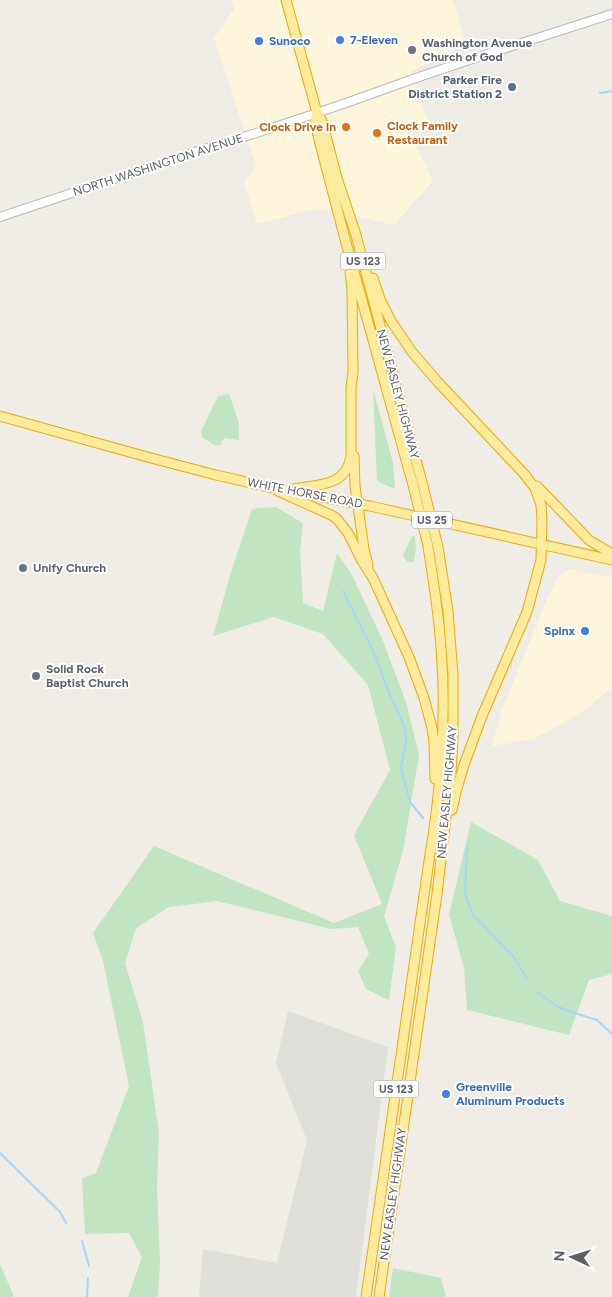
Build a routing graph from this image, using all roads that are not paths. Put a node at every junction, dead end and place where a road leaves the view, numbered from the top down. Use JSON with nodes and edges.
{"nodes":[{"id":1,"x":286,"y":0,"type":"edge"},
{"id":2,"x":612,"y":14,"type":"edge"},
{"id":3,"x":317,"y":113,"type":"junction"},
{"id":4,"x":0,"y":217,"type":"edge"},
{"id":5,"x":352,"y":224,"type":"junction"},
{"id":6,"x":345,"y":239,"type":"junction"},
{"id":7,"x":353,"y":379,"type":"junction"},
{"id":8,"x":0,"y":416,"type":"edge"},
{"id":9,"x":524,"y":474,"type":"junction"},
{"id":10,"x":264,"y":486,"type":"junction"},
{"id":11,"x":418,"y":486,"type":"junction"},
{"id":12,"x":289,"y":490,"type":"junction"},
{"id":13,"x":358,"y":504,"type":"junction"},
{"id":14,"x":541,"y":544,"type":"junction"},
{"id":15,"x":612,"y":554,"type":"edge"},
{"id":16,"x":612,"y":560,"type":"edge"},
{"id":17,"x":369,"y":571,"type":"junction"},
{"id":18,"x":426,"y":881,"type":"junction"},
{"id":19,"x":438,"y":884,"type":"junction"},
{"id":20,"x":386,"y":1156,"type":"junction"},
{"id":21,"x":398,"y":1160,"type":"junction"},
{"id":22,"x":366,"y":1297,"type":"edge"},
{"id":23,"x":378,"y":1297,"type":"edge"}],
"edges":[{"from":1,"to":3,"type":"highway","number":"US 123"},
{"from":2,"to":3,"type":"main road","name":"NORTH WASHINGTON AVENUE"},
{"from":3,"to":4,"type":"main road","name":"NORTH WASHINGTON AVENUE"},
{"from":3,"to":5,"type":"highway","name":"NEW EASLEY HIGHWAY","number":"US 123"},
{"from":3,"to":6,"type":"highway","name":"NEW EASLEY HIGHWAY","number":"US 123"},
{"from":5,"to":9,"type":"highway"},
{"from":5,"to":11,"type":"highway","name":"NEW EASLEY HIGHWAY","number":"US 123"},
{"from":6,"to":7,"type":"highway"},
{"from":6,"to":11,"type":"highway","name":"NEW EASLEY HIGHWAY","number":"US 123"},
{"from":7,"to":12,"type":"highway"},
{"from":7,"to":13,"type":"highway"},
{"from":8,"to":10,"type":"highway","name":"WHITE HORSE ROAD","number":"US 25"},
{"from":9,"to":14,"type":"highway"},
{"from":9,"to":15,"type":"highway"},
{"from":10,"to":12,"type":"highway","name":"WHITE HORSE ROAD","number":"US 25"},
{"from":10,"to":17,"type":"highway"},
{"from":11,"to":18,"type":"highway","name":"NEW EASLEY HIGHWAY","number":"US 123","bridge":true},
{"from":11,"to":19,"type":"highway","name":"NEW EASLEY HIGHWAY","number":"US 123","bridge":true},
{"from":12,"to":13,"type":"highway","name":"WHITE HORSE ROAD","number":"US 25"},
{"from":13,"to":14,"type":"highway","name":"WHITE HORSE ROAD","number":"US 25"},
{"from":13,"to":17,"type":"highway"},
{"from":14,"to":16,"type":"highway","name":"WHITE HORSE ROAD","number":"US 25"},
{"from":14,"to":19,"type":"highway"},
{"from":17,"to":18,"type":"highway"},
{"from":18,"to":20,"type":"highway","name":"NEW EASLEY HIGHWAY","number":"US 123"},
{"from":19,"to":21,"type":"highway","name":"NEW EASLEY HIGHWAY","number":"US 123"},
{"from":20,"to":21,"type":"highway"},
{"from":20,"to":22,"type":"highway","name":"NEW EASLEY HIGHWAY","number":"US 123"},
{"from":21,"to":23,"type":"highway","name":"NEW EASLEY HIGHWAY","number":"US 123"}]}
